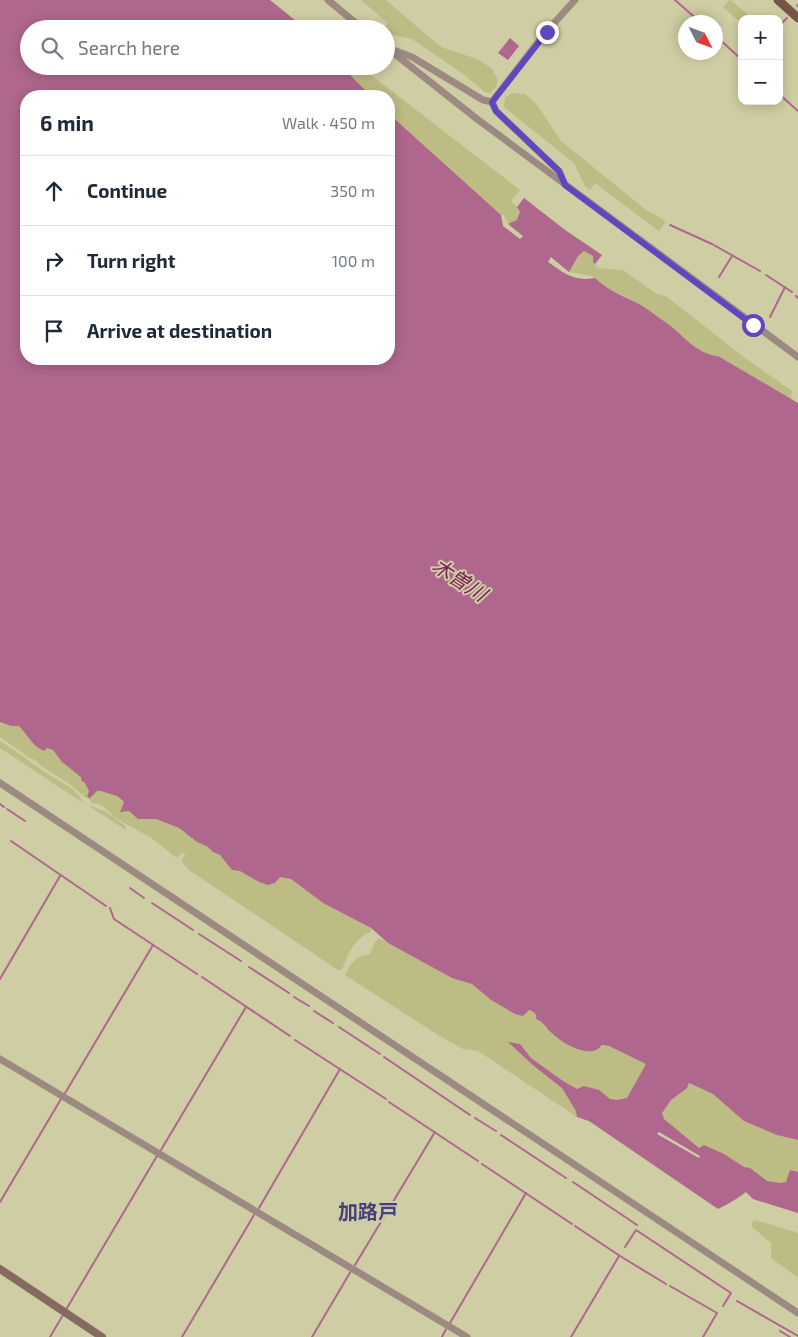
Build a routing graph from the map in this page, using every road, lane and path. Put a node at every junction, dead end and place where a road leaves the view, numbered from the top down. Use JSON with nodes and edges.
{"nodes":[{"id":1,"x":328,"y":0,"type":"edge"},
{"id":2,"x":575,"y":0,"type":"edge"},
{"id":3,"x":778,"y":0,"type":"edge"},
{"id":4,"x":798,"y":18,"type":"edge"},
{"id":5,"x":353,"y":20,"type":"edge"},
{"id":6,"x":395,"y":51,"type":"edge"},
{"id":7,"x":395,"y":54,"type":"edge"},
{"id":8,"x":492,"y":102,"type":"junction"},
{"id":9,"x":565,"y":185,"type":"junction"},
{"id":10,"x":798,"y":357,"type":"edge"},
{"id":11,"x":0,"y":783,"type":"edge"},
{"id":12,"x":0,"y":1058,"type":"edge"},
{"id":13,"x":0,"y":1269,"type":"edge"},
{"id":14,"x":798,"y":1313,"type":"edge"},
{"id":15,"x":102,"y":1337,"type":"edge"},
{"id":16,"x":468,"y":1337,"type":"edge"}],
"edges":[{"from":1,"to":5,"type":"street"},
{"from":2,"to":8,"type":"street"},
{"from":3,"to":4,"type":"main road"},
{"from":6,"to":8,"type":"street"},
{"from":7,"to":9,"type":"street"},
{"from":8,"to":9,"type":"street"},
{"from":9,"to":10,"type":"street"},
{"from":11,"to":14,"type":"street"},
{"from":12,"to":16,"type":"street"},
{"from":13,"to":15,"type":"main road"}]}
